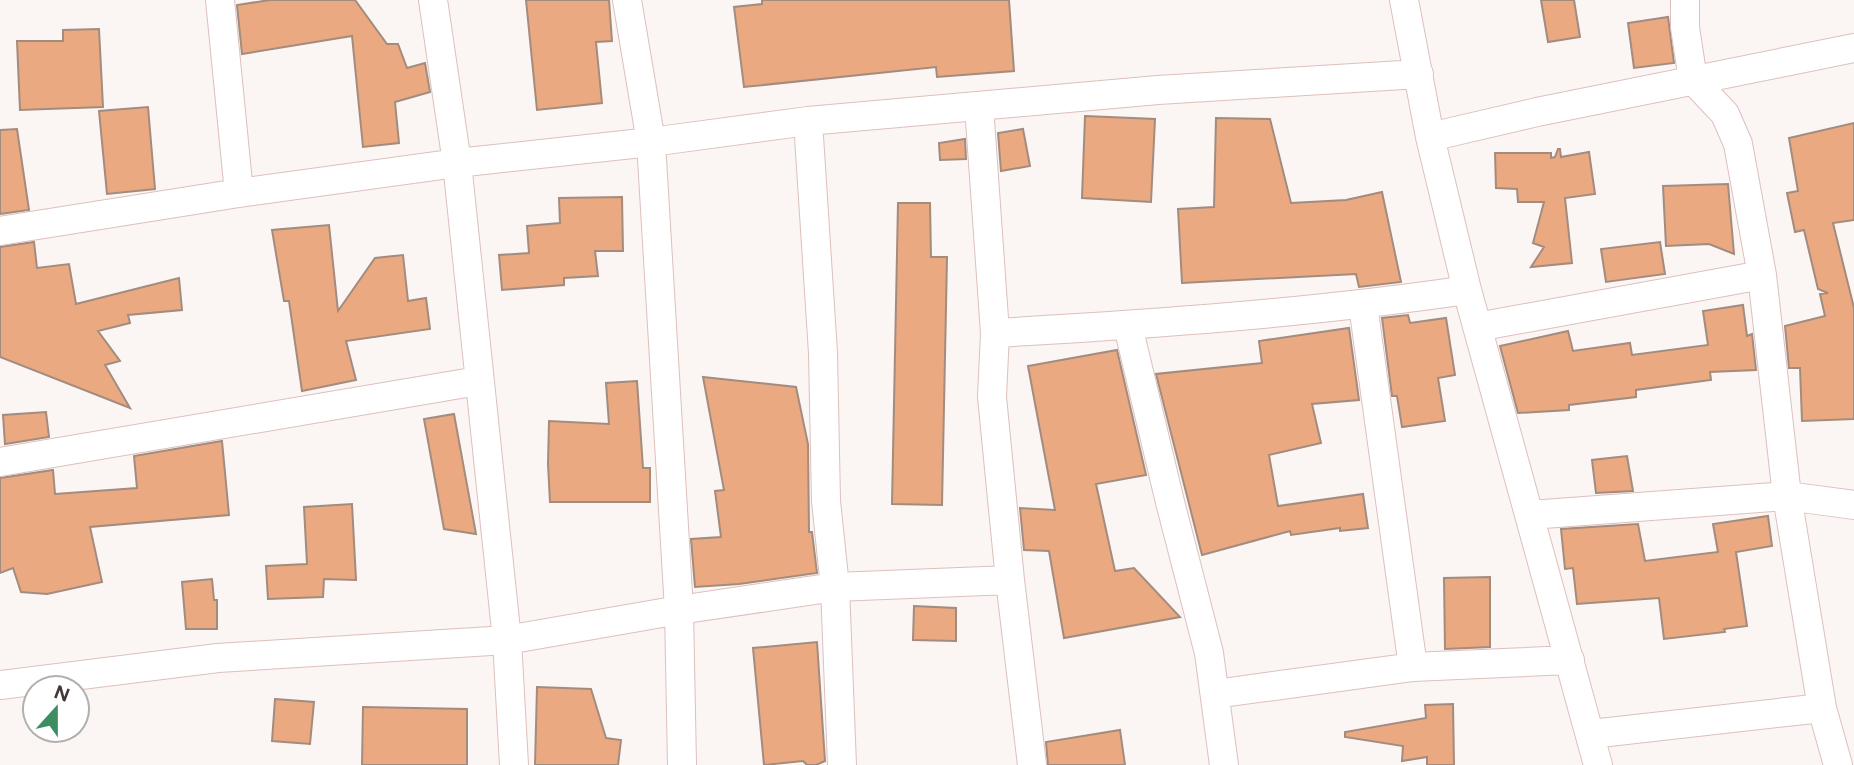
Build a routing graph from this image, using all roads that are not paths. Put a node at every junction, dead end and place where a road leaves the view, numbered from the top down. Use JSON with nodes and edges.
{"nodes":[{"id":1,"x":220,"y":0,"type":"edge"},
{"id":2,"x":433,"y":0,"type":"edge"},
{"id":3,"x":627,"y":0,"type":"edge"},
{"id":4,"x":1404,"y":0,"type":"edge"},
{"id":5,"x":1685,"y":0,"type":"edge"},
{"id":6,"x":1854,"y":48,"type":"edge"},
{"id":7,"x":1419,"y":74,"type":"junction"},
{"id":8,"x":1693,"y":80,"type":"junction"},
{"id":9,"x":979,"y":106,"type":"junction"},
{"id":10,"x":808,"y":121,"type":"junction"},
{"id":11,"x":1430,"y":137,"type":"junction"},
{"id":12,"x":651,"y":142,"type":"junction"},
{"id":13,"x":457,"y":163,"type":"junction"},
{"id":14,"x":239,"y":193,"type":"junction"},
{"id":15,"x":0,"y":231,"type":"edge"},
{"id":16,"x":1762,"y":275,"type":"junction"},
{"id":17,"x":1466,"y":290,"type":"junction"},
{"id":18,"x":1363,"y":305,"type":"junction"},
{"id":19,"x":1128,"y":326,"type":"junction"},
{"id":20,"x":1477,"y":327,"type":"junction"},
{"id":21,"x":995,"y":333,"type":"junction"},
{"id":22,"x":478,"y":381,"type":"junction"},
{"id":23,"x":0,"y":462,"type":"edge"},
{"id":24,"x":1787,"y":496,"type":"junction"},
{"id":25,"x":1854,"y":505,"type":"edge"},
{"id":26,"x":1530,"y":515,"type":"junction"},
{"id":27,"x":1010,"y":580,"type":"junction"},
{"id":28,"x":835,"y":587,"type":"junction"},
{"id":29,"x":679,"y":610,"type":"junction"},
{"id":30,"x":507,"y":640,"type":"junction"},
{"id":31,"x":1570,"y":660,"type":"junction"},
{"id":32,"x":1413,"y":667,"type":"junction"},
{"id":33,"x":0,"y":685,"type":"edge"},
{"id":34,"x":1215,"y":694,"type":"junction"},
{"id":35,"x":1822,"y":708,"type":"junction"},
{"id":36,"x":1591,"y":734,"type":"junction"},
{"id":37,"x":1842,"y":751,"type":"edge"},
{"id":38,"x":514,"y":765,"type":"edge"},
{"id":39,"x":682,"y":765,"type":"edge"},
{"id":40,"x":842,"y":765,"type":"edge"},
{"id":41,"x":1032,"y":765,"type":"edge"},
{"id":42,"x":1224,"y":765,"type":"edge"},
{"id":43,"x":1598,"y":765,"type":"edge"}],
"edges":[{"from":1,"to":14,"type":"street"},
{"from":2,"to":13,"type":"street"},
{"from":3,"to":12,"type":"street"},
{"from":4,"to":7,"type":"street"},
{"from":5,"to":8,"type":"street"},
{"from":6,"to":8,"type":"street"},
{"from":7,"to":9,"type":"street"},
{"from":7,"to":11,"type":"street"},
{"from":8,"to":11,"type":"street"},
{"from":8,"to":16,"type":"street"},
{"from":9,"to":10,"type":"street"},
{"from":9,"to":21,"type":"street"},
{"from":10,"to":12,"type":"street"},
{"from":10,"to":28,"type":"street"},
{"from":11,"to":17,"type":"street"},
{"from":12,"to":13,"type":"street"},
{"from":12,"to":29,"type":"street"},
{"from":13,"to":14,"type":"street"},
{"from":13,"to":22,"type":"street"},
{"from":14,"to":15,"type":"street"},
{"from":16,"to":20,"type":"street"},
{"from":16,"to":24,"type":"street"},
{"from":17,"to":18,"type":"street"},
{"from":17,"to":20,"type":"street"},
{"from":18,"to":19,"type":"street"},
{"from":18,"to":32,"type":"street"},
{"from":19,"to":21,"type":"street"},
{"from":19,"to":34,"type":"street"},
{"from":20,"to":26,"type":"street"},
{"from":21,"to":27,"type":"street"},
{"from":22,"to":23,"type":"street"},
{"from":22,"to":30,"type":"street"},
{"from":24,"to":25,"type":"street"},
{"from":24,"to":26,"type":"street"},
{"from":24,"to":35,"type":"street"},
{"from":26,"to":31,"type":"street"},
{"from":27,"to":28,"type":"street"},
{"from":27,"to":41,"type":"street"},
{"from":28,"to":29,"type":"street"},
{"from":28,"to":40,"type":"street"},
{"from":29,"to":30,"type":"street"},
{"from":29,"to":39,"type":"street"},
{"from":30,"to":33,"type":"street"},
{"from":30,"to":38,"type":"street"},
{"from":31,"to":32,"type":"street"},
{"from":31,"to":36,"type":"street"},
{"from":32,"to":34,"type":"street"},
{"from":34,"to":42,"type":"street"},
{"from":35,"to":36,"type":"street"},
{"from":35,"to":37,"type":"street"},
{"from":36,"to":43,"type":"street"}]}
